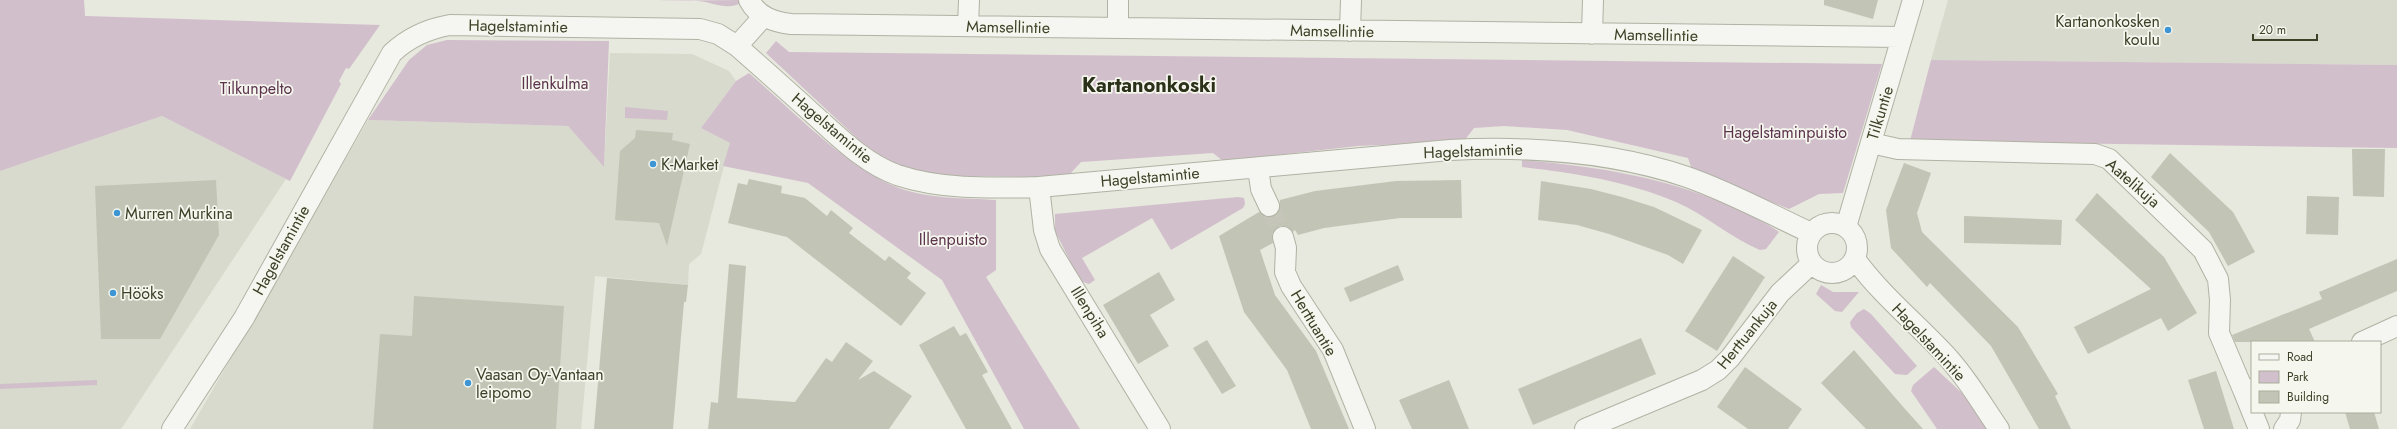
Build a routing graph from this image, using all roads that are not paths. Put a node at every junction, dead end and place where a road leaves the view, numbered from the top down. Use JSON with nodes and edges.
{"nodes":[{"id":1,"x":749,"y":0,"type":"edge"},
{"id":2,"x":969,"y":0,"type":"edge"},
{"id":3,"x":1118,"y":0,"type":"edge"},
{"id":4,"x":1351,"y":0,"type":"edge"},
{"id":5,"x":1593,"y":0,"type":"edge"},
{"id":6,"x":1913,"y":0,"type":"edge"},
{"id":7,"x":764,"y":16,"type":"junction"},
{"id":8,"x":968,"y":26,"type":"junction"},
{"id":9,"x":1118,"y":28,"type":"junction"},
{"id":10,"x":1350,"y":31,"type":"junction"},
{"id":11,"x":1592,"y":34,"type":"junction"},
{"id":12,"x":1902,"y":37,"type":"junction"},
{"id":13,"x":737,"y":46,"type":"junction"},
{"id":14,"x":1871,"y":143,"type":"junction"},
{"id":15,"x":1258,"y":168,"type":"junction"},
{"id":16,"x":1039,"y":187,"type":"junction"},
{"id":17,"x":1269,"y":206,"type":"tunnel mouth"},
{"id":18,"x":1846,"y":227,"type":"junction"},
{"id":19,"x":1811,"y":233,"type":"junction"},
{"id":20,"x":1283,"y":237,"type":"tunnel mouth"},
{"id":21,"x":1855,"y":259,"type":"junction"},
{"id":22,"x":1812,"y":264,"type":"junction"},
{"id":23,"x":2397,"y":326,"type":"edge"},
{"id":24,"x":2364,"y":341,"type":"edge"},
{"id":25,"x":2248,"y":391,"type":"edge"},
{"id":26,"x":2251,"y":401,"type":"edge"},
{"id":27,"x":2254,"y":413,"type":"edge"},
{"id":28,"x":2291,"y":413,"type":"edge"},
{"id":29,"x":172,"y":429,"type":"edge"},
{"id":30,"x":1160,"y":429,"type":"edge"},
{"id":31,"x":1365,"y":429,"type":"edge"},
{"id":32,"x":1585,"y":429,"type":"edge"},
{"id":33,"x":1999,"y":429,"type":"edge"},
{"id":34,"x":2259,"y":429,"type":"edge"},
{"id":35,"x":2284,"y":429,"type":"edge"}],
"edges":[{"from":1,"to":7,"type":"street"},
{"from":2,"to":8,"type":"street"},
{"from":3,"to":9,"type":"street"},
{"from":4,"to":10,"type":"street"},
{"from":5,"to":11,"type":"street"},
{"from":6,"to":12,"type":"street","name":"Tilkuntie"},
{"from":7,"to":8,"type":"street","name":"Mamsellintie"},
{"from":7,"to":13,"type":"street"},
{"from":8,"to":9,"type":"street","name":"Mamsellintie"},
{"from":9,"to":10,"type":"street","name":"Mamsellintie"},
{"from":10,"to":11,"type":"street","name":"Mamsellintie"},
{"from":11,"to":12,"type":"street","name":"Mamsellintie"},
{"from":12,"to":14,"type":"street","name":"Tilkuntie"},
{"from":13,"to":16,"type":"street","name":"Hagelstamintie"},
{"from":13,"to":29,"type":"street","name":"Hagelstamintie"},
{"from":14,"to":18,"type":"street","name":"Tilkuntie"},
{"from":14,"to":25,"type":"street","name":"Aatelikuja"},
{"from":15,"to":16,"type":"street","name":"Hagelstamintie"},
{"from":15,"to":17,"type":"street"},
{"from":15,"to":19,"type":"street","name":"Hagelstamintie"},
{"from":16,"to":30,"type":"street","name":"Illenpiha"},
{"from":18,"to":19,"type":"street"},
{"from":18,"to":21,"type":"street"},
{"from":19,"to":22,"type":"street"},
{"from":20,"to":31,"type":"street","name":"Herttuantie"},
{"from":21,"to":22,"type":"street"},
{"from":21,"to":33,"type":"street","name":"Hagelstamintie"},
{"from":22,"to":32,"type":"street","name":"Herttuankuja"},
{"from":23,"to":24,"type":"street"},
{"from":25,"to":26,"type":"street","name":"Aatelikuja"},
{"from":27,"to":34,"type":"street","name":"Aatelikuja"},
{"from":28,"to":35,"type":"street"}]}
